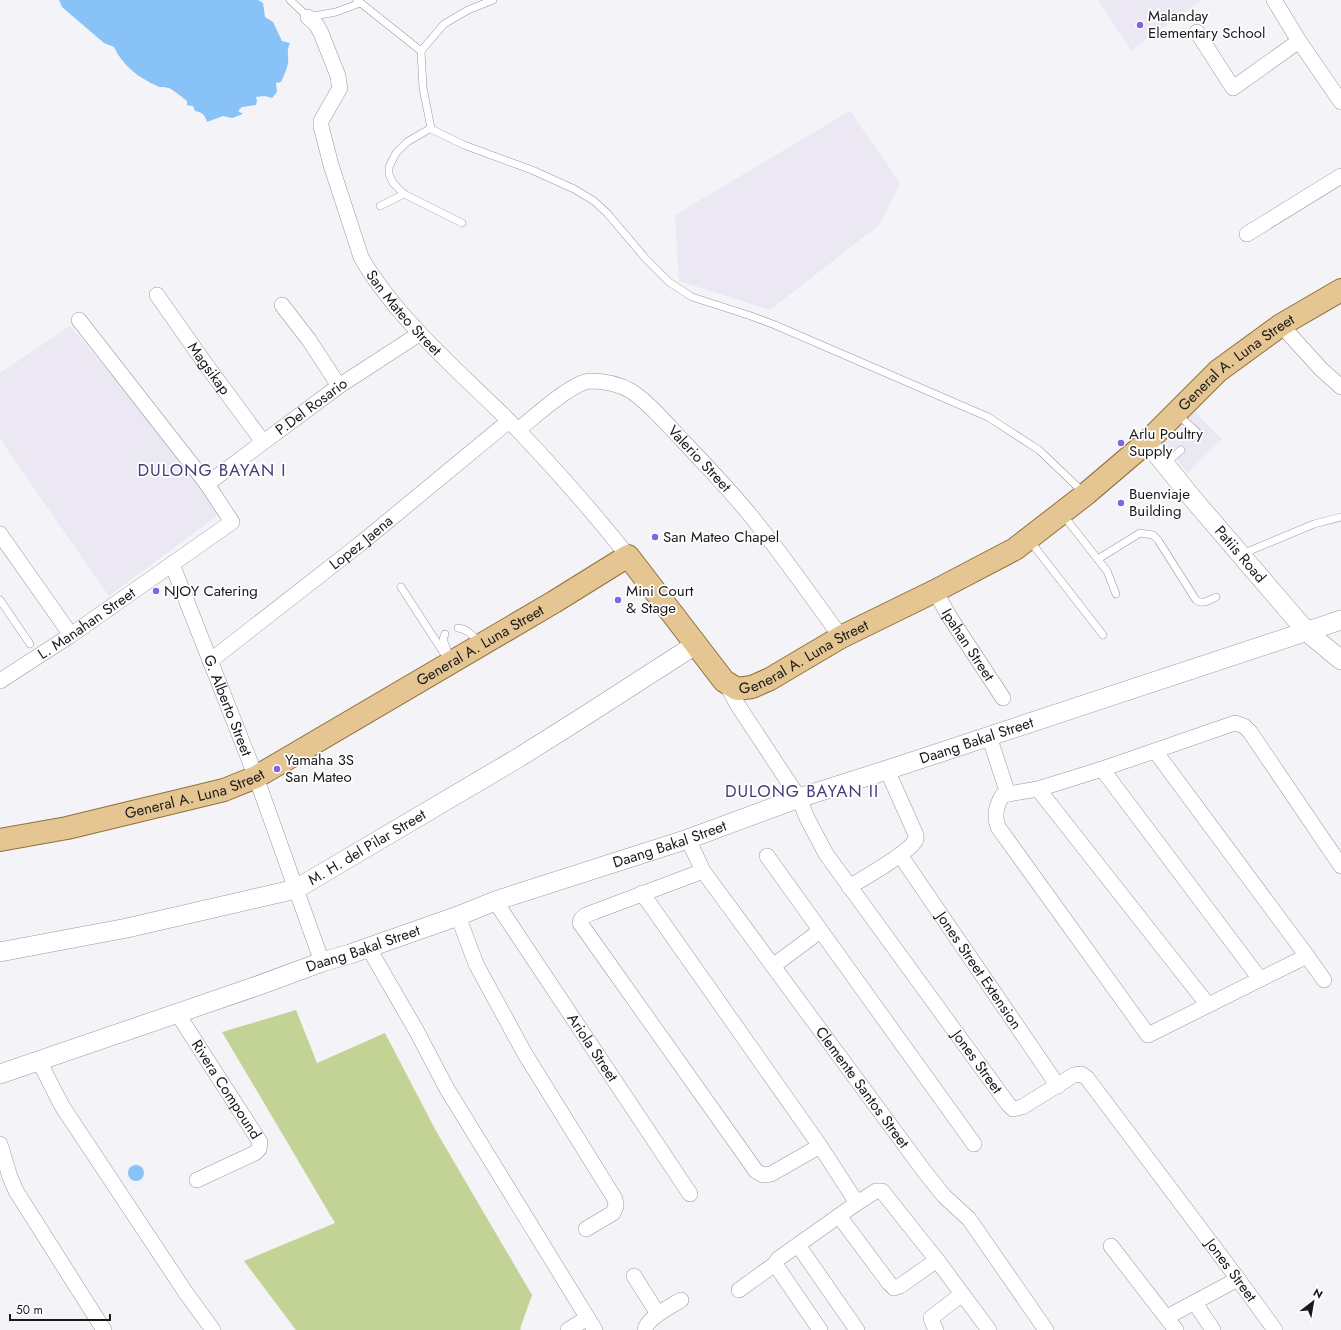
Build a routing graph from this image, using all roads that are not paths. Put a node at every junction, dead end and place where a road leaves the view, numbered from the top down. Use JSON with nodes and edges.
{"nodes":[{"id":1,"x":290,"y":0,"type":"edge"},
{"id":2,"x":493,"y":0,"type":"edge"},
{"id":3,"x":1274,"y":0,"type":"edge"},
{"id":4,"x":358,"y":1,"type":"edge"},
{"id":5,"x":308,"y":17,"type":"junction"},
{"id":6,"x":1197,"y":32,"type":"dead end"},
{"id":7,"x":1299,"y":41,"type":"junction"},
{"id":8,"x":421,"y":51,"type":"junction"},
{"id":9,"x":1341,"y":102,"type":"edge"},
{"id":10,"x":431,"y":128,"type":"junction"},
{"id":11,"x":1341,"y":176,"type":"edge"},
{"id":12,"x":404,"y":194,"type":"junction"},
{"id":13,"x":380,"y":206,"type":"dead end"},
{"id":14,"x":462,"y":223,"type":"dead end"},
{"id":15,"x":1247,"y":234,"type":"dead end"},
{"id":16,"x":1340,"y":293,"type":"edge"},
{"id":17,"x":157,"y":295,"type":"dead end"},
{"id":18,"x":282,"y":305,"type":"dead end"},
{"id":19,"x":79,"y":320,"type":"dead end"},
{"id":20,"x":1281,"y":325,"type":"junction"},
{"id":21,"x":419,"y":334,"type":"junction"},
{"id":22,"x":339,"y":386,"type":"junction"},
{"id":23,"x":1341,"y":387,"type":"edge"},
{"id":24,"x":1176,"y":414,"type":"junction"},
{"id":25,"x":514,"y":426,"type":"junction"},
{"id":26,"x":1192,"y":438,"type":"dead end"},
{"id":27,"x":263,"y":442,"type":"junction"},
{"id":28,"x":1148,"y":442,"type":"junction"},
{"id":29,"x":1181,"y":450,"type":"dead end"},
{"id":30,"x":1166,"y":464,"type":"junction"},
{"id":31,"x":207,"y":484,"type":"junction"},
{"id":32,"x":1086,"y":494,"type":"junction"},
{"id":33,"x":1062,"y":513,"type":"junction"},
{"id":34,"x":1341,"y":517,"type":"edge"},
{"id":35,"x":0,"y":534,"type":"edge"},
{"id":36,"x":1028,"y":539,"type":"junction"},
{"id":37,"x":1240,"y":555,"type":"junction"},
{"id":38,"x":628,"y":556,"type":"junction"},
{"id":39,"x":1098,"y":559,"type":"junction"},
{"id":40,"x":172,"y":564,"type":"junction"},
{"id":41,"x":401,"y":587,"type":"dead end"},
{"id":42,"x":935,"y":591,"type":"junction"},
{"id":43,"x":1116,"y":594,"type":"dead end"},
{"id":44,"x":1216,"y":598,"type":"dead end"},
{"id":45,"x":0,"y":600,"type":"edge"},
{"id":46,"x":1341,"y":620,"type":"edge"},
{"id":47,"x":458,"y":628,"type":"dead end"},
{"id":48,"x":1307,"y":632,"type":"junction"},
{"id":49,"x":446,"y":634,"type":"dead end"},
{"id":50,"x":71,"y":635,"type":"junction"},
{"id":51,"x":1103,"y":635,"type":"dead end"},
{"id":52,"x":841,"y":637,"type":"junction"},
{"id":53,"x":30,"y":644,"type":"dead end"},
{"id":54,"x":482,"y":645,"type":"junction"},
{"id":55,"x":695,"y":645,"type":"junction"},
{"id":56,"x":1341,"y":660,"type":"edge"},
{"id":57,"x":210,"y":661,"type":"junction"},
{"id":58,"x":451,"y":662,"type":"junction"},
{"id":59,"x":724,"y":681,"type":"junction"},
{"id":60,"x":0,"y":682,"type":"edge"},
{"id":61,"x":1003,"y":698,"type":"dead end"},
{"id":62,"x":989,"y":736,"type":"junction"},
{"id":63,"x":1155,"y":751,"type":"junction"},
{"id":64,"x":1102,"y":769,"type":"junction"},
{"id":65,"x":887,"y":770,"type":"junction"},
{"id":66,"x":256,"y":777,"type":"junction"},
{"id":67,"x":1038,"y":789,"type":"junction"},
{"id":68,"x":1008,"y":794,"type":"junction"},
{"id":69,"x":799,"y":798,"type":"junction"},
{"id":70,"x":688,"y":839,"type":"junction"},
{"id":71,"x":0,"y":840,"type":"edge"},
{"id":72,"x":900,"y":855,"type":"junction"},
{"id":73,"x":767,"y":856,"type":"dead end"},
{"id":74,"x":1341,"y":866,"type":"edge"},
{"id":75,"x":703,"y":871,"type":"junction"},
{"id":76,"x":849,"y":887,"type":"junction"},
{"id":77,"x":296,"y":889,"type":"junction"},
{"id":78,"x":642,"y":893,"type":"junction"},
{"id":79,"x":495,"y":901,"type":"junction"},
{"id":80,"x":458,"y":916,"type":"junction"},
{"id":81,"x":820,"y":931,"type":"junction"},
{"id":82,"x":368,"y":947,"type":"junction"},
{"id":83,"x":0,"y":952,"type":"edge"},
{"id":84,"x":1308,"y":956,"type":"junction"},
{"id":85,"x":322,"y":962,"type":"junction"},
{"id":86,"x":773,"y":966,"type":"junction"},
{"id":87,"x":1260,"y":980,"type":"junction"},
{"id":88,"x":1324,"y":980,"type":"dead end"},
{"id":89,"x":1208,"y":1005,"type":"junction"},
{"id":90,"x":178,"y":1013,"type":"junction"},
{"id":91,"x":39,"y":1061,"type":"junction"},
{"id":92,"x":0,"y":1074,"type":"edge"},
{"id":93,"x":1058,"y":1086,"type":"junction"},
{"id":94,"x":0,"y":1144,"type":"edge"},
{"id":95,"x":974,"y":1144,"type":"dead end"},
{"id":96,"x":820,"y":1146,"type":"junction"},
{"id":97,"x":197,"y":1180,"type":"dead end"},
{"id":98,"x":690,"y":1194,"type":"dead end"},
{"id":99,"x":857,"y":1203,"type":"junction"},
{"id":100,"x":839,"y":1216,"type":"junction"},
{"id":101,"x":586,"y":1230,"type":"dead end"},
{"id":102,"x":798,"y":1245,"type":"junction"},
{"id":103,"x":1111,"y":1246,"type":"dead end"},
{"id":104,"x":937,"y":1260,"type":"junction"},
{"id":105,"x":775,"y":1264,"type":"junction"},
{"id":106,"x":634,"y":1276,"type":"dead end"},
{"id":107,"x":1238,"y":1279,"type":"junction"},
{"id":108,"x":739,"y":1290,"type":"dead end"},
{"id":109,"x":962,"y":1294,"type":"junction"},
{"id":110,"x":681,"y":1300,"type":"dead end"},
{"id":111,"x":1195,"y":1303,"type":"junction"},
{"id":112,"x":658,"y":1314,"type":"junction"},
{"id":113,"x":1166,"y":1317,"type":"junction"},
{"id":114,"x":591,"y":1324,"type":"edge"},
{"id":115,"x":104,"y":1330,"type":"edge"},
{"id":116,"x":213,"y":1330,"type":"edge"},
{"id":117,"x":568,"y":1330,"type":"edge"},
{"id":118,"x":645,"y":1330,"type":"edge"},
{"id":119,"x":820,"y":1330,"type":"edge"},
{"id":120,"x":857,"y":1330,"type":"edge"},
{"id":121,"x":936,"y":1330,"type":"edge"},
{"id":122,"x":989,"y":1330,"type":"edge"},
{"id":123,"x":1046,"y":1330,"type":"edge"},
{"id":124,"x":1176,"y":1330,"type":"edge"},
{"id":125,"x":1213,"y":1330,"type":"edge"},
{"id":126,"x":1275,"y":1330,"type":"edge"}],
"edges":[{"from":1,"to":5,"type":"lane"},
{"from":2,"to":8,"type":"lane"},
{"from":3,"to":7,"type":"street"},
{"from":4,"to":5,"type":"lane"},
{"from":4,"to":8,"type":"lane"},
{"from":5,"to":21,"type":"street","name":"San Mateo Street"},
{"from":6,"to":7,"type":"street"},
{"from":7,"to":9,"type":"street"},
{"from":8,"to":10,"type":"lane"},
{"from":10,"to":12,"type":"lane"},
{"from":10,"to":32,"type":"lane"},
{"from":11,"to":15,"type":"street"},
{"from":12,"to":13,"type":"lane"},
{"from":12,"to":14,"type":"lane"},
{"from":16,"to":20,"type":"main road","name":"General A. Luna Street"},
{"from":17,"to":27,"type":"street","name":"Magsikap"},
{"from":18,"to":22,"type":"street"},
{"from":19,"to":31,"type":"street"},
{"from":20,"to":23,"type":"street"},
{"from":20,"to":24,"type":"main road","name":"General A. Luna Street"},
{"from":21,"to":22,"type":"street","name":"P.Del Rosario"},
{"from":21,"to":25,"type":"street","name":"San Mateo Street"},
{"from":22,"to":27,"type":"street","name":"P.Del Rosario"},
{"from":24,"to":26,"type":"lane"},
{"from":24,"to":28,"type":"main road","name":"General A. Luna Street"},
{"from":25,"to":38,"type":"street","name":"San Mateo Street"},
{"from":25,"to":52,"type":"street","name":"Valerio Street"},
{"from":25,"to":57,"type":"street","name":"Lopez Jaena"},
{"from":27,"to":31,"type":"street","name":"P.Del Rosario"},
{"from":28,"to":30,"type":"street","name":"Patiis Road"},
{"from":28,"to":32,"type":"main road","name":"General A. Luna Street"},
{"from":29,"to":30,"type":"lane"},
{"from":30,"to":37,"type":"street","name":"Patiis Road"},
{"from":31,"to":40,"type":"street"},
{"from":32,"to":33,"type":"main road","name":"General A. Luna Street"},
{"from":33,"to":36,"type":"main road","name":"General A. Luna Street"},
{"from":33,"to":39,"type":"lane"},
{"from":34,"to":37,"type":"lane"},
{"from":35,"to":50,"type":"street"},
{"from":36,"to":42,"type":"main road","name":"General A. Luna Street"},
{"from":36,"to":51,"type":"lane"},
{"from":37,"to":48,"type":"street","name":"Patiis Road"},
{"from":38,"to":54,"type":"main road","name":"General A. Luna Street"},
{"from":38,"to":55,"type":"main road","name":"General A. Luna Street"},
{"from":39,"to":43,"type":"lane"},
{"from":39,"to":44,"type":"lane"},
{"from":40,"to":50,"type":"street","name":"L. Manahan Street"},
{"from":40,"to":57,"type":"street","name":"G. Alberto Street"},
{"from":41,"to":58,"type":"lane"},
{"from":42,"to":52,"type":"main road","name":"General A. Luna Street"},
{"from":42,"to":61,"type":"street","name":"Ipahan Street"},
{"from":45,"to":53,"type":"lane"},
{"from":46,"to":48,"type":"street","name":"Daang Bakal Street"},
{"from":47,"to":54,"type":"lane"},
{"from":48,"to":56,"type":"street","name":"Patiis Road"},
{"from":48,"to":62,"type":"street","name":"Daang Bakal Street"},
{"from":49,"to":58,"type":"lane"},
{"from":50,"to":60,"type":"street","name":"L. Manahan Street"},
{"from":52,"to":59,"type":"main road","name":"General A. Luna Street"},
{"from":54,"to":58,"type":"main road","name":"General A. Luna Street"},
{"from":55,"to":59,"type":"main road","name":"General A. Luna Street"},
{"from":55,"to":77,"type":"street","name":"M. H. del Pilar Street"},
{"from":57,"to":66,"type":"street","name":"G. Alberto Street"},
{"from":58,"to":66,"type":"main road","name":"General A. Luna Street"},
{"from":59,"to":69,"type":"street","name":"Jones Street"},
{"from":62,"to":65,"type":"street","name":"Daang Bakal Street"},
{"from":62,"to":68,"type":"street"},
{"from":63,"to":64,"type":"street"},
{"from":63,"to":74,"type":"street"},
{"from":63,"to":84,"type":"street"},
{"from":64,"to":67,"type":"street"},
{"from":64,"to":87,"type":"street"},
{"from":65,"to":69,"type":"street","name":"Daang Bakal Street"},
{"from":65,"to":72,"type":"street"},
{"from":66,"to":71,"type":"main road","name":"General A. Luna Street"},
{"from":66,"to":77,"type":"street","name":"G. Alberto Street"},
{"from":67,"to":68,"type":"street"},
{"from":67,"to":89,"type":"street"},
{"from":68,"to":89,"type":"street"},
{"from":69,"to":70,"type":"street","name":"Daang Bakal Street"},
{"from":69,"to":76,"type":"street","name":"Jones Street"},
{"from":70,"to":75,"type":"street","name":"Clemente Santos Street"},
{"from":70,"to":79,"type":"street","name":"Daang Bakal Street"},
{"from":72,"to":76,"type":"street"},
{"from":72,"to":93,"type":"street","name":"Jones Street Extension"},
{"from":73,"to":81,"type":"street"},
{"from":75,"to":78,"type":"street"},
{"from":75,"to":86,"type":"street","name":"Clemente Santos Street"},
{"from":76,"to":93,"type":"street","name":"Jones Street"},
{"from":77,"to":83,"type":"street","name":"M. H. del Pilar Street"},
{"from":77,"to":85,"type":"street","name":"G. Alberto Street"},
{"from":78,"to":96,"type":"street"},
{"from":78,"to":96,"type":"street"},
{"from":79,"to":80,"type":"street","name":"Daang Bakal Street"},
{"from":79,"to":98,"type":"street","name":"Ariola Street"},
{"from":80,"to":82,"type":"street","name":"Daang Bakal Street"},
{"from":80,"to":101,"type":"street"},
{"from":81,"to":86,"type":"street"},
{"from":81,"to":95,"type":"street"},
{"from":82,"to":85,"type":"street","name":"Daang Bakal Street"},
{"from":82,"to":114,"type":"street"},
{"from":84,"to":87,"type":"street"},
{"from":84,"to":88,"type":"street"},
{"from":85,"to":90,"type":"street","name":"Daang Bakal Street"},
{"from":86,"to":123,"type":"street","name":"Clemente Santos Street"},
{"from":87,"to":89,"type":"street"},
{"from":90,"to":91,"type":"street","name":"Daang Bakal Street"},
{"from":90,"to":97,"type":"street","name":"Rivera Compound"},
{"from":91,"to":92,"type":"street","name":"Daang Bakal Street"},
{"from":91,"to":116,"type":"street"},
{"from":93,"to":107,"type":"street","name":"Jones Street"},
{"from":94,"to":115,"type":"street"},
{"from":96,"to":99,"type":"street"},
{"from":99,"to":100,"type":"street"},
{"from":99,"to":104,"type":"street"},
{"from":100,"to":102,"type":"street"},
{"from":100,"to":104,"type":"street"},
{"from":102,"to":105,"type":"street"},
{"from":102,"to":120,"type":"street"},
{"from":103,"to":113,"type":"street"},
{"from":104,"to":109,"type":"street"},
{"from":105,"to":108,"type":"street"},
{"from":105,"to":119,"type":"street"},
{"from":106,"to":112,"type":"street"},
{"from":107,"to":111,"type":"street"},
{"from":107,"to":126,"type":"street","name":"Jones Street"},
{"from":109,"to":121,"type":"street"},
{"from":109,"to":122,"type":"street"},
{"from":110,"to":112,"type":"street"},
{"from":111,"to":113,"type":"street"},
{"from":111,"to":125,"type":"street"},
{"from":112,"to":118,"type":"street"},
{"from":113,"to":124,"type":"street"},
{"from":114,"to":117,"type":"street"}]}
